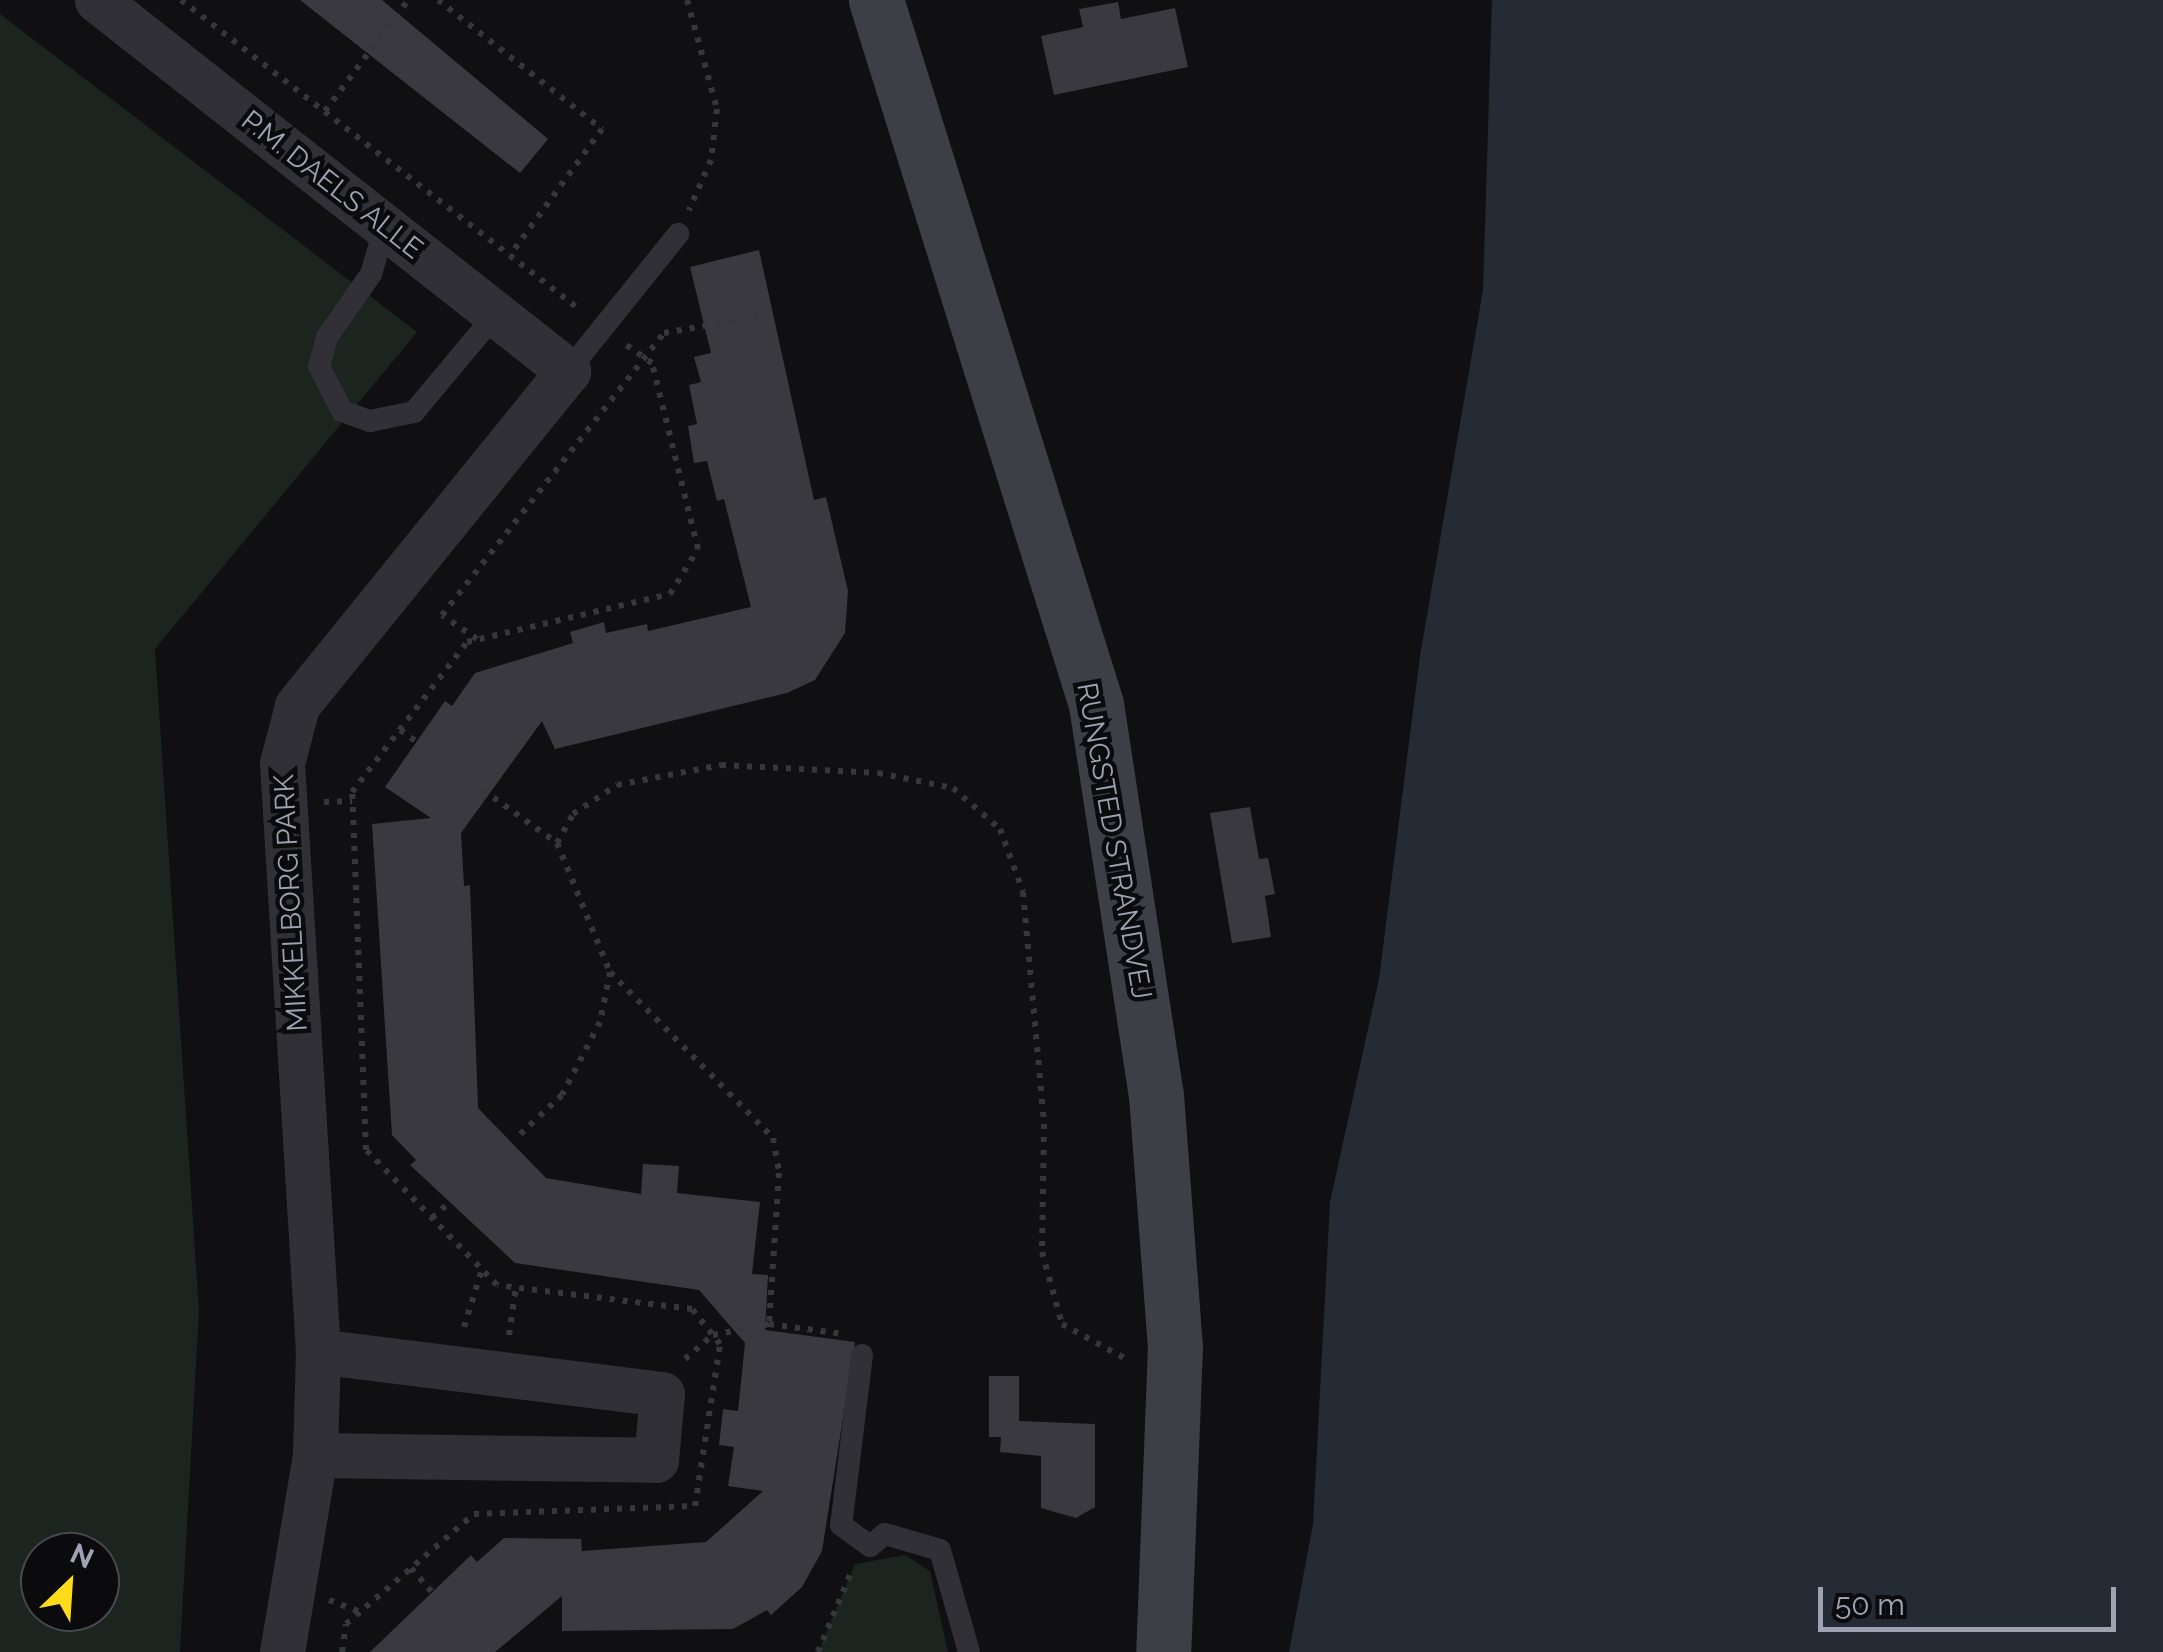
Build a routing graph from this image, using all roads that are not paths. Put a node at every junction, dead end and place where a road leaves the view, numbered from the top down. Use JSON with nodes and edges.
{"nodes":[{"id":1,"x":97,"y":0,"type":"edge"},
{"id":2,"x":876,"y":0,"type":"edge"},
{"id":3,"x":386,"y":227,"type":"junction"},
{"id":4,"x":678,"y":234,"type":"road end"},
{"id":5,"x":496,"y":314,"type":"junction"},
{"id":6,"x":568,"y":371,"type":"junction"},
{"id":7,"x":318,"y":1351,"type":"junction"},
{"id":8,"x":862,"y":1355,"type":"road end"},
{"id":9,"x":315,"y":1456,"type":"junction"},
{"id":10,"x":282,"y":1652,"type":"edge"},
{"id":11,"x":969,"y":1652,"type":"edge"},
{"id":12,"x":1163,"y":1652,"type":"edge"}],
"edges":[{"from":1,"to":3,"type":"street","name":"P.M. DAELS ALLE"},
{"from":2,"to":12,"type":"main road","name":"RUNGSTED STRANDVEJ"},
{"from":3,"to":5,"type":"street","name":"P.M. DAELS ALLE"},
{"from":3,"to":5,"type":"lane"},
{"from":4,"to":6,"type":"lane"},
{"from":5,"to":6,"type":"street","name":"P.M. DAELS ALLE"},
{"from":6,"to":7,"type":"street","name":"MIKKELBORG PARK"},
{"from":7,"to":9,"type":"street","name":"MIKKELBORG PARK"},
{"from":7,"to":9,"type":"street"},
{"from":8,"to":11,"type":"lane"},
{"from":9,"to":10,"type":"street","name":"MIKKELBORG PARK"}]}
